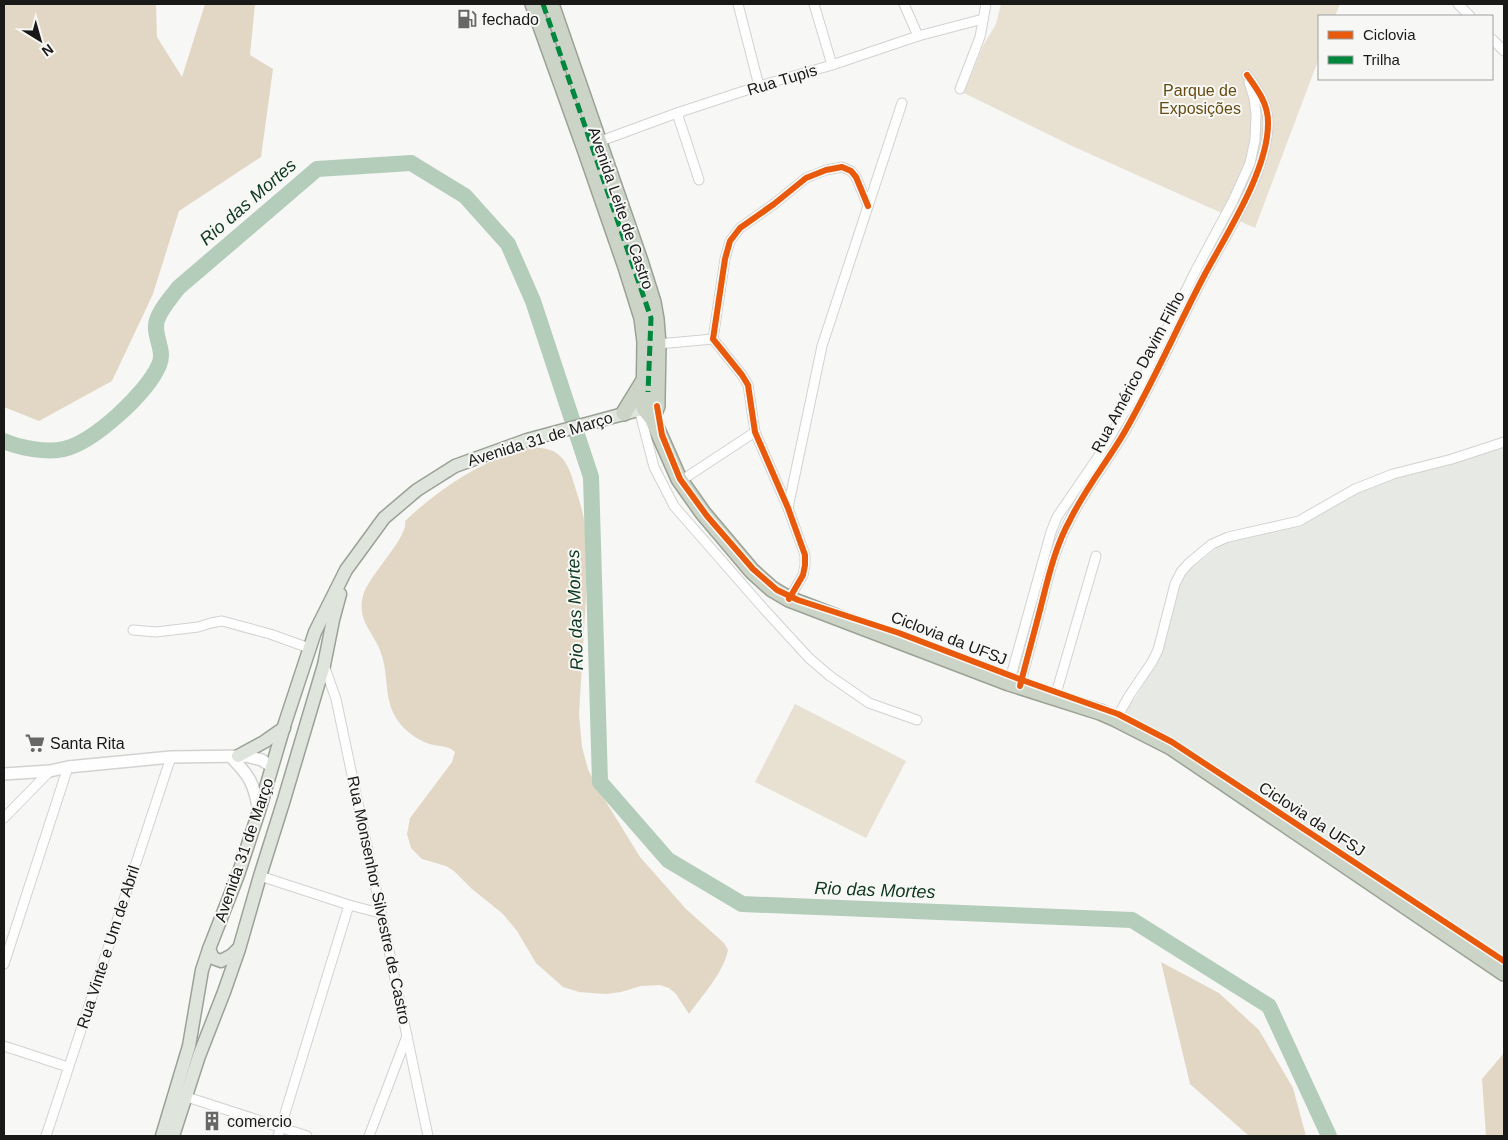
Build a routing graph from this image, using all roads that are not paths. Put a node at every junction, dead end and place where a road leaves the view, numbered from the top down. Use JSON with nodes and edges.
{"nodes":[{"id":1,"x":533,"y":4,"type":"edge"},
{"id":2,"x":551,"y":4,"type":"edge"},
{"id":3,"x":738,"y":4,"type":"edge"},
{"id":4,"x":814,"y":4,"type":"edge"},
{"id":5,"x":904,"y":4,"type":"edge"},
{"id":6,"x":986,"y":4,"type":"edge"},
{"id":7,"x":1458,"y":4,"type":"edge"},
{"id":8,"x":1469,"y":15,"type":"edge"},
{"id":9,"x":983,"y":19,"type":"junction"},
{"id":10,"x":918,"y":36,"type":"junction"},
{"id":11,"x":1498,"y":40,"type":"edge"},
{"id":12,"x":1504,"y":51,"type":"edge"},
{"id":13,"x":832,"y":65,"type":"junction"},
{"id":14,"x":759,"y":86,"type":"junction"},
{"id":15,"x":960,"y":89,"type":"dead end"},
{"id":16,"x":902,"y":103,"type":"dead end"},
{"id":17,"x":677,"y":113,"type":"junction"},
{"id":18,"x":592,"y":146,"type":"junction"},
{"id":19,"x":698,"y":180,"type":"dead end"},
{"id":20,"x":868,"y":206,"type":"junction"},
{"id":21,"x":1212,"y":239,"type":"junction"},
{"id":22,"x":1222,"y":243,"type":"junction"},
{"id":23,"x":1196,"y":270,"type":"junction"},
{"id":24,"x":1205,"y":274,"type":"junction"},
{"id":25,"x":713,"y":339,"type":"junction"},
{"id":26,"x":658,"y":344,"type":"junction"},
{"id":27,"x":644,"y":381,"type":"junction"},
{"id":28,"x":648,"y":410,"type":"junction"},
{"id":29,"x":620,"y":414,"type":"junction"},
{"id":30,"x":755,"y":432,"type":"junction"},
{"id":31,"x":1504,"y":442,"type":"edge"},
{"id":32,"x":679,"y":479,"type":"junction"},
{"id":33,"x":788,"y":508,"type":"junction"},
{"id":34,"x":1096,"y":556,"type":"dead end"},
{"id":35,"x":346,"y":570,"type":"junction"},
{"id":36,"x":789,"y":599,"type":"junction"},
{"id":37,"x":133,"y":630,"type":"dead end"},
{"id":38,"x":307,"y":652,"type":"junction"},
{"id":39,"x":324,"y":665,"type":"junction"},
{"id":40,"x":1015,"y":685,"type":"junction"},
{"id":41,"x":1055,"y":697,"type":"junction"},
{"id":42,"x":1116,"y":719,"type":"junction"},
{"id":43,"x":916,"y":720,"type":"dead end"},
{"id":44,"x":285,"y":723,"type":"junction"},
{"id":45,"x":307,"y":723,"type":"junction"},
{"id":46,"x":235,"y":756,"type":"junction"},
{"id":47,"x":171,"y":757,"type":"junction"},
{"id":48,"x":68,"y":767,"type":"junction"},
{"id":49,"x":272,"y":767,"type":"junction"},
{"id":50,"x":50,"y":771,"type":"junction"},
{"id":51,"x":4,"y":774,"type":"edge"},
{"id":52,"x":283,"y":803,"type":"junction"},
{"id":53,"x":259,"y":811,"type":"junction"},
{"id":54,"x":5,"y":815,"type":"edge"},
{"id":55,"x":260,"y":876,"type":"junction"},
{"id":56,"x":349,"y":905,"type":"junction"},
{"id":57,"x":380,"y":913,"type":"junction"},
{"id":58,"x":209,"y":949,"type":"junction"},
{"id":59,"x":238,"y":949,"type":"junction"},
{"id":60,"x":4,"y":964,"type":"edge"},
{"id":61,"x":1504,"y":973,"type":"edge"},
{"id":62,"x":408,"y":1035,"type":"junction"},
{"id":63,"x":4,"y":1046,"type":"edge"},
{"id":64,"x":68,"y":1067,"type":"junction"},
{"id":65,"x":180,"y":1095,"type":"junction"},
{"id":66,"x":280,"y":1132,"type":"edge"},
{"id":67,"x":46,"y":1136,"type":"edge"},
{"id":68,"x":162,"y":1136,"type":"edge"},
{"id":69,"x":173,"y":1136,"type":"edge"},
{"id":70,"x":306,"y":1136,"type":"edge"},
{"id":71,"x":369,"y":1136,"type":"edge"},
{"id":72,"x":428,"y":1136,"type":"edge"}],
"edges":[{"from":1,"to":18,"type":"highway","name":"Avenida Leite de Castro"},
{"from":2,"to":18,"type":"highway","name":"Avenida Leite de Castro"},
{"from":3,"to":14,"type":"street"},
{"from":4,"to":13,"type":"street"},
{"from":5,"to":10,"type":"street"},
{"from":6,"to":9,"type":"street"},
{"from":7,"to":8,"type":"street"},
{"from":9,"to":10,"type":"street","name":"Rua Tupis"},
{"from":9,"to":15,"type":"street"},
{"from":10,"to":13,"type":"street","name":"Rua Tupis"},
{"from":11,"to":12,"type":"street"},
{"from":13,"to":14,"type":"street","name":"Rua Tupis"},
{"from":14,"to":17,"type":"street","name":"Rua Tupis"},
{"from":16,"to":20,"type":"street"},
{"from":17,"to":18,"type":"street","name":"Rua Tupis"},
{"from":17,"to":19,"type":"street"},
{"from":18,"to":26,"type":"highway","name":"Avenida Leite de Castro"},
{"from":18,"to":27,"type":"highway","name":"Avenida Leite de Castro"},
{"from":20,"to":25,"type":"street"},
{"from":20,"to":33,"type":"street"},
{"from":21,"to":22,"type":"street"},
{"from":21,"to":22,"type":"street","name":"Rua Américo Davim Filho"},
{"from":21,"to":23,"type":"street","name":"Rua Américo Davim Filho"},
{"from":22,"to":24,"type":"street","name":"Rua Américo Davim Filho"},
{"from":23,"to":24,"type":"street"},
{"from":23,"to":40,"type":"street","name":"Rua Américo Davim Filho"},
{"from":24,"to":40,"type":"street","name":"Rua Américo Davim Filho"},
{"from":25,"to":26,"type":"street"},
{"from":25,"to":30,"type":"street"},
{"from":26,"to":28,"type":"highway","name":"Avenida Leite de Castro"},
{"from":27,"to":28,"type":"highway","name":"Avenida Leite de Castro"},
{"from":27,"to":29,"type":"highway"},
{"from":28,"to":29,"type":"main road","name":"Avenida 31 de Março"},
{"from":28,"to":32,"type":"highway","name":"Avenida Leite de Castro"},
{"from":28,"to":43,"type":"street"},
{"from":29,"to":35,"type":"main road","name":"Avenida 31 de Março"},
{"from":30,"to":32,"type":"street"},
{"from":30,"to":33,"type":"street"},
{"from":31,"to":42,"type":"street"},
{"from":32,"to":36,"type":"highway","name":"Avenida Leite de Castro"},
{"from":33,"to":36,"type":"street"},
{"from":34,"to":41,"type":"street"},
{"from":35,"to":38,"type":"main road","name":"Avenida 31 de Março"},
{"from":35,"to":39,"type":"main road","name":"Avenida 31 de Março"},
{"from":36,"to":40,"type":"highway","name":"Avenida Leite de Castro"},
{"from":37,"to":38,"type":"street"},
{"from":38,"to":39,"type":"main road"},
{"from":38,"to":44,"type":"main road","name":"Avenida 31 de Março"},
{"from":39,"to":45,"type":"main road","name":"Avenida 31 de Março"},
{"from":39,"to":57,"type":"street","name":"Rua Monsenhor Silvestre de Castro"},
{"from":40,"to":41,"type":"highway","name":"Avenida Leite de Castro"},
{"from":41,"to":42,"type":"highway","name":"Avenida Leite de Castro"},
{"from":42,"to":61,"type":"highway","name":"Avenida Leite de Castro"},
{"from":44,"to":45,"type":"main road"},
{"from":44,"to":46,"type":"main road"},
{"from":44,"to":49,"type":"main road","name":"Avenida 31 de Março"},
{"from":45,"to":52,"type":"main road","name":"Avenida 31 de Março"},
{"from":46,"to":47,"type":"main road"},
{"from":46,"to":49,"type":"main road"},
{"from":46,"to":53,"type":"main road"},
{"from":47,"to":48,"type":"main road"},
{"from":47,"to":64,"type":"street","name":"Rua Vinte e Um de Abril"},
{"from":48,"to":50,"type":"main road"},
{"from":48,"to":60,"type":"street"},
{"from":49,"to":52,"type":"main road"},
{"from":49,"to":53,"type":"main road","name":"Avenida 31 de Março"},
{"from":50,"to":51,"type":"main road"},
{"from":50,"to":54,"type":"street"},
{"from":52,"to":55,"type":"main road","name":"Avenida 31 de Março"},
{"from":53,"to":58,"type":"main road","name":"Avenida 31 de Março"},
{"from":55,"to":56,"type":"street"},
{"from":55,"to":59,"type":"main road","name":"Avenida 31 de Março"},
{"from":56,"to":57,"type":"street"},
{"from":56,"to":66,"type":"street"},
{"from":57,"to":62,"type":"street","name":"Rua Monsenhor Silvestre de Castro"},
{"from":58,"to":59,"type":"main road"},
{"from":58,"to":65,"type":"main road","name":"Avenida 31 de Março"},
{"from":59,"to":65,"type":"main road","name":"Avenida 31 de Março"},
{"from":62,"to":71,"type":"street"},
{"from":62,"to":72,"type":"street","name":"Rua Monsenhor Silvestre de Castro"},
{"from":63,"to":64,"type":"street"},
{"from":64,"to":67,"type":"street","name":"Rua Vinte e Um de Abril"},
{"from":65,"to":66,"type":"street"},
{"from":65,"to":68,"type":"main road","name":"Avenida 31 de Março"},
{"from":65,"to":69,"type":"main road","name":"Avenida 31 de Março"},
{"from":66,"to":70,"type":"street"}]}
